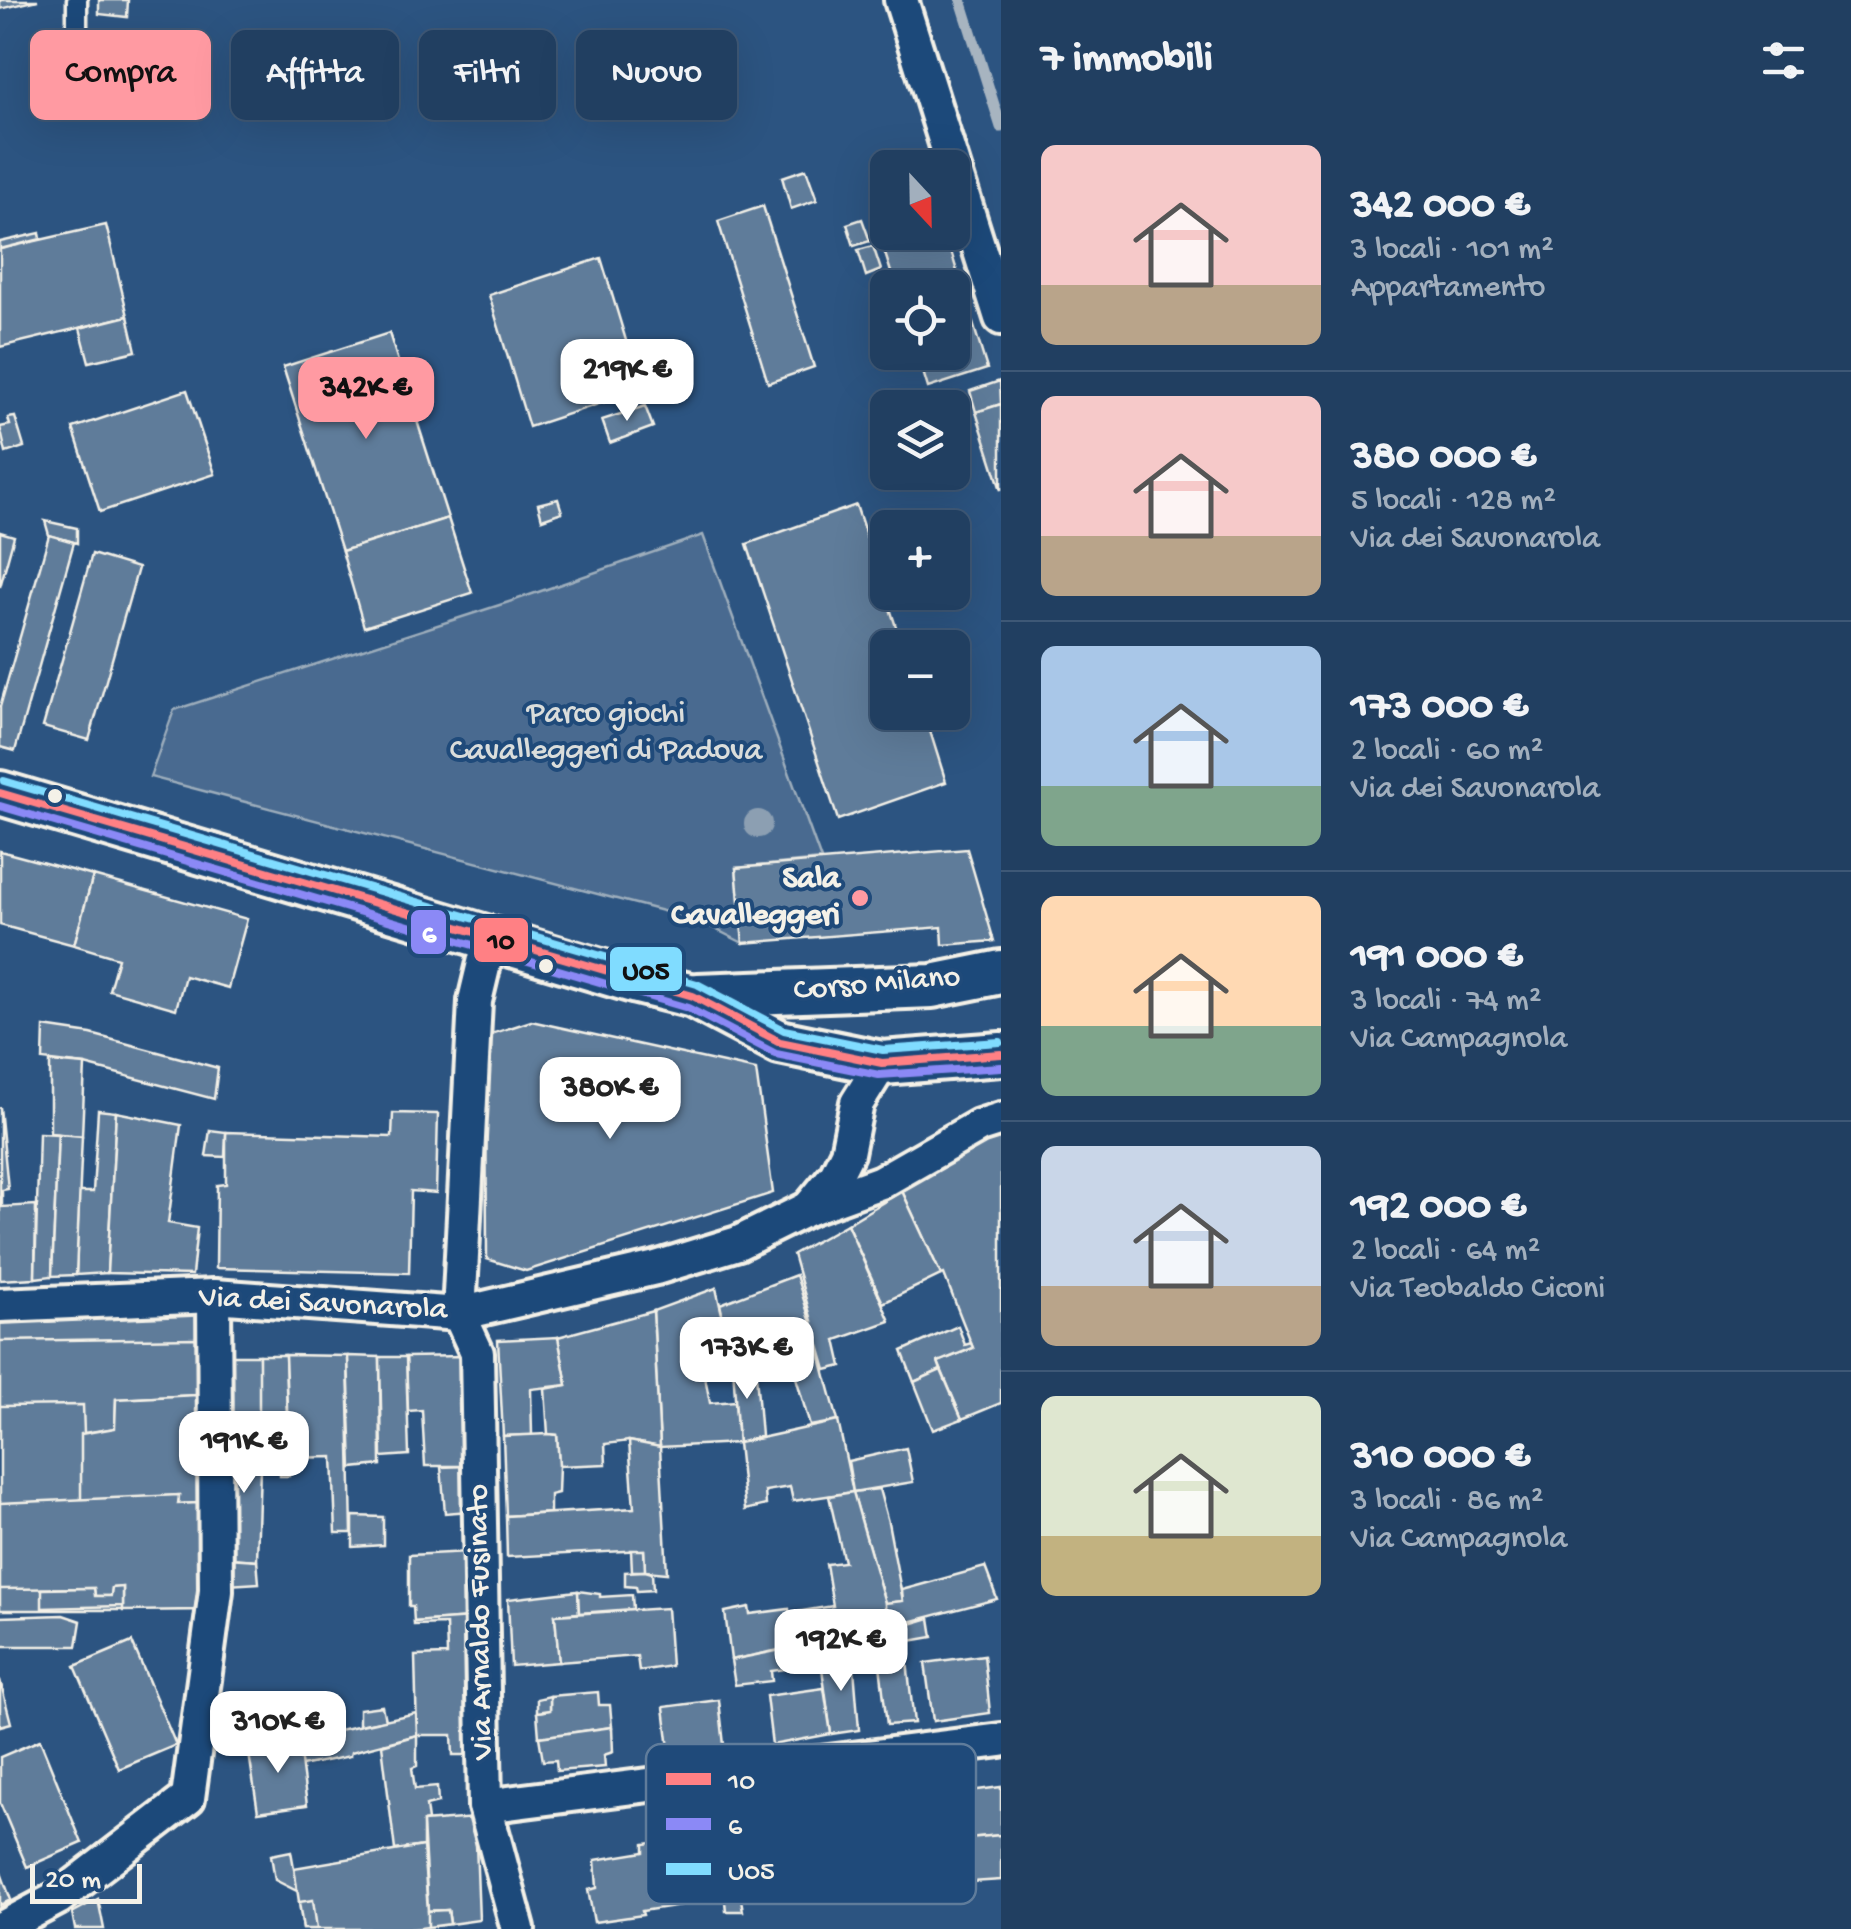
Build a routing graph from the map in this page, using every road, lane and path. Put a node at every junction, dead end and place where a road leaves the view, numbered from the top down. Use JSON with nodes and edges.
{"nodes":[{"id":1,"x":76,"y":0,"type":"edge"},
{"id":2,"x":901,"y":0,"type":"edge"},
{"id":3,"x":77,"y":30,"type":"edge"},
{"id":4,"x":1001,"y":318,"type":"edge"},
{"id":5,"x":0,"y":793,"type":"edge"},
{"id":6,"x":490,"y":938,"type":"junction"},
{"id":7,"x":1001,"y":972,"type":"edge"},
{"id":8,"x":693,"y":996,"type":"junction"},
{"id":9,"x":1001,"y":1054,"type":"edge"},
{"id":10,"x":882,"y":1063,"type":"junction"},
{"id":11,"x":1001,"y":1119,"type":"edge"},
{"id":12,"x":809,"y":1208,"type":"junction"},
{"id":13,"x":214,"y":1296,"type":"junction"},
{"id":14,"x":0,"y":1305,"type":"edge"},
{"id":15,"x":459,"y":1314,"type":"junction"},
{"id":16,"x":1001,"y":1740,"type":"edge"},
{"id":17,"x":970,"y":1744,"type":"edge"},
{"id":18,"x":646,"y":1785,"type":"edge"},
{"id":19,"x":485,"y":1806,"type":"junction"},
{"id":20,"x":0,"y":1929,"type":"edge"},
{"id":21,"x":518,"y":1929,"type":"edge"}],
"edges":[{"from":1,"to":3,"type":"lane"},
{"from":2,"to":4,"type":"street"},
{"from":5,"to":6,"type":"street","name":"Corso Milano"},
{"from":6,"to":8,"type":"street","name":"Corso Milano"},
{"from":6,"to":15,"type":"street"},
{"from":7,"to":8,"type":"street","name":"Corso Milano"},
{"from":8,"to":10,"type":"street","name":"Corso Milano"},
{"from":9,"to":10,"type":"street","name":"Corso Milano"},
{"from":10,"to":12,"type":"street","name":"Via dei Savonarola"},
{"from":11,"to":12,"type":"street","name":"Via dei Savonarola"},
{"from":12,"to":15,"type":"street","name":"Via dei Savonarola"},
{"from":13,"to":14,"type":"street","name":"Via dei Savonarola"},
{"from":13,"to":15,"type":"street","name":"Via dei Savonarola"},
{"from":13,"to":20,"type":"street"},
{"from":15,"to":19,"type":"street","name":"Via Arnaldo Fusinato"},
{"from":16,"to":17,"type":"street"},
{"from":18,"to":19,"type":"street"},
{"from":19,"to":21,"type":"street","name":"Via Arnaldo Fusinato"}]}
